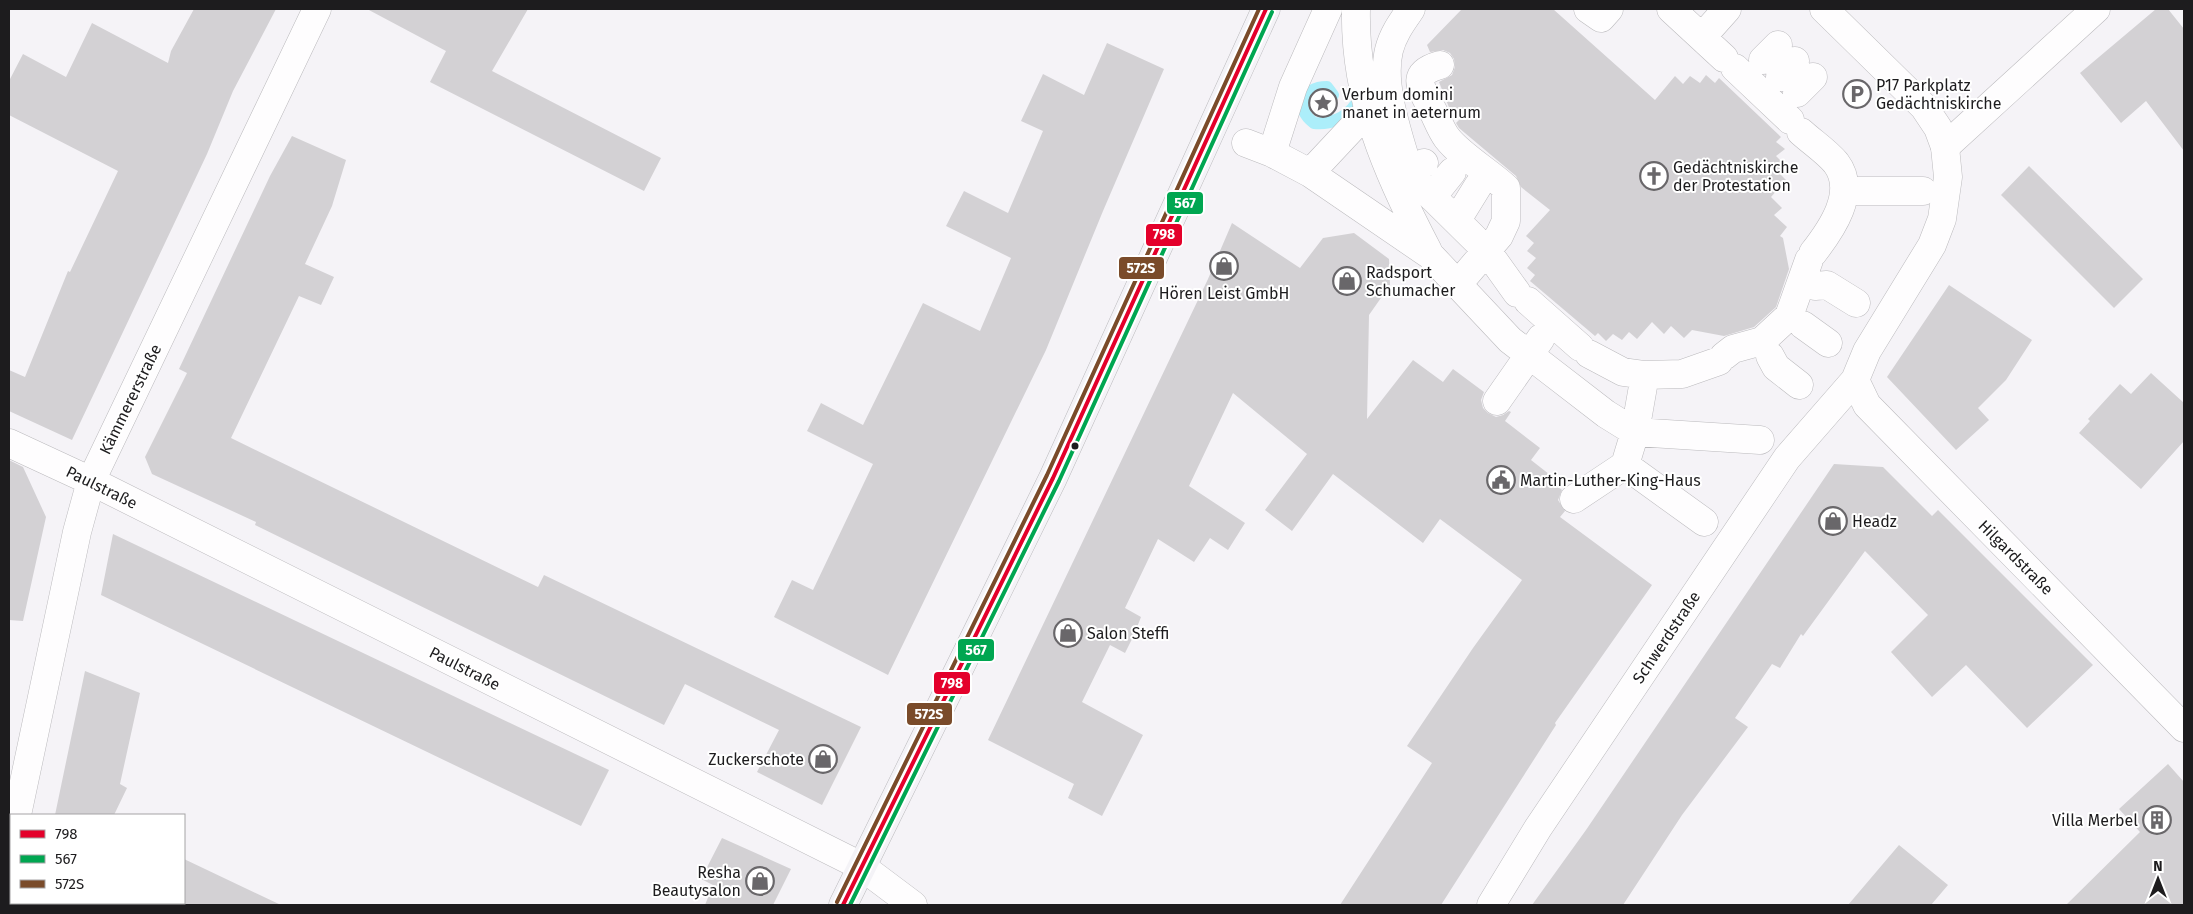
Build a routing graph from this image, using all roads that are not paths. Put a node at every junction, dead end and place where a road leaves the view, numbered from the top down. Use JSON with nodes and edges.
{"nodes":[{"id":1,"x":317,"y":9,"type":"edge"},
{"id":2,"x":1266,"y":9,"type":"edge"},
{"id":3,"x":1328,"y":9,"type":"edge"},
{"id":4,"x":1588,"y":9,"type":"edge"},
{"id":5,"x":1609,"y":9,"type":"edge"},
{"id":6,"x":1671,"y":9,"type":"edge"},
{"id":7,"x":1727,"y":9,"type":"edge"},
{"id":8,"x":1824,"y":9,"type":"edge"},
{"id":9,"x":2096,"y":9,"type":"edge"},
{"id":10,"x":1317,"y":35,"type":"junction"},
{"id":11,"x":1702,"y":37,"type":"junction"},
{"id":12,"x":1391,"y":63,"type":"edge"},
{"id":13,"x":1246,"y":143,"type":"dead end"},
{"id":14,"x":1945,"y":147,"type":"junction"},
{"id":15,"x":1431,"y":151,"type":"junction"},
{"id":16,"x":1272,"y":152,"type":"junction"},
{"id":17,"x":1310,"y":173,"type":"junction"},
{"id":18,"x":1483,"y":178,"type":"junction"},
{"id":19,"x":1845,"y":191,"type":"junction"},
{"id":20,"x":1923,"y":191,"type":"dead end"},
{"id":21,"x":1457,"y":220,"type":"junction"},
{"id":22,"x":1382,"y":221,"type":"junction"},
{"id":23,"x":1487,"y":251,"type":"junction"},
{"id":24,"x":1430,"y":255,"type":"junction"},
{"id":25,"x":1458,"y":284,"type":"junction"},
{"id":26,"x":1807,"y":287,"type":"junction"},
{"id":27,"x":1856,"y":303,"type":"dead end"},
{"id":28,"x":1796,"y":321,"type":"junction"},
{"id":29,"x":1546,"y":332,"type":"junction"},
{"id":30,"x":1828,"y":343,"type":"dead end"},
{"id":31,"x":1766,"y":349,"type":"junction"},
{"id":32,"x":1646,"y":375,"type":"junction"},
{"id":33,"x":1855,"y":380,"type":"junction"},
{"id":34,"x":1799,"y":385,"type":"dead end"},
{"id":35,"x":1496,"y":401,"type":"dead end"},
{"id":36,"x":1635,"y":432,"type":"junction"},
{"id":37,"x":1760,"y":440,"type":"dead end"},
{"id":38,"x":9,"y":443,"type":"edge"},
{"id":39,"x":1625,"y":465,"type":"junction"},
{"id":40,"x":91,"y":481,"type":"junction"},
{"id":41,"x":1574,"y":499,"type":"dead end"},
{"id":42,"x":1704,"y":522,"type":"dead end"},
{"id":43,"x":2184,"y":728,"type":"edge"},
{"id":44,"x":17,"y":814,"type":"edge"},
{"id":45,"x":861,"y":866,"type":"junction"},
{"id":46,"x":843,"y":905,"type":"edge"},
{"id":47,"x":913,"y":905,"type":"edge"},
{"id":48,"x":1491,"y":905,"type":"edge"}],
"edges":[{"from":1,"to":40,"type":"street","name":"Kämmererstraße"},
{"from":2,"to":45,"type":"main road"},
{"from":3,"to":10,"type":"street"},
{"from":4,"to":5,"type":"street"},
{"from":6,"to":11,"type":"street"},
{"from":7,"to":11,"type":"street"},
{"from":8,"to":14,"type":"street","name":"Schwerdstraße"},
{"from":9,"to":14,"type":"street"},
{"from":10,"to":12,"type":"street"},
{"from":10,"to":16,"type":"street"},
{"from":11,"to":19,"type":"street"},
{"from":12,"to":15,"type":"street"},
{"from":12,"to":15,"type":"street"},
{"from":12,"to":15,"type":"street"},
{"from":12,"to":17,"type":"street"},
{"from":13,"to":16,"type":"street"},
{"from":14,"to":33,"type":"street","name":"Schwerdstraße"},
{"from":15,"to":18,"type":"street"},
{"from":15,"to":21,"type":"street"},
{"from":15,"to":22,"type":"street"},
{"from":15,"to":24,"type":"street"},
{"from":16,"to":17,"type":"street"},
{"from":17,"to":22,"type":"street"},
{"from":18,"to":21,"type":"street"},
{"from":18,"to":23,"type":"street"},
{"from":19,"to":20,"type":"street"},
{"from":19,"to":26,"type":"street"},
{"from":21,"to":23,"type":"street"},
{"from":22,"to":24,"type":"street"},
{"from":23,"to":25,"type":"street"},
{"from":23,"to":29,"type":"street"},
{"from":24,"to":25,"type":"street"},
{"from":25,"to":29,"type":"street"},
{"from":26,"to":27,"type":"street"},
{"from":26,"to":28,"type":"street"},
{"from":28,"to":30,"type":"street"},
{"from":28,"to":31,"type":"street"},
{"from":29,"to":32,"type":"street"},
{"from":29,"to":35,"type":"street"},
{"from":29,"to":36,"type":"street"},
{"from":31,"to":32,"type":"street"},
{"from":31,"to":34,"type":"street"},
{"from":32,"to":36,"type":"street"},
{"from":33,"to":43,"type":"street","name":"Hilgardstraße"},
{"from":33,"to":48,"type":"street","name":"Schwerdstraße"},
{"from":36,"to":37,"type":"street"},
{"from":36,"to":39,"type":"street"},
{"from":38,"to":40,"type":"street","name":"Paulstraße"},
{"from":39,"to":41,"type":"street"},
{"from":39,"to":42,"type":"street"},
{"from":40,"to":44,"type":"street","name":"Kämmererstraße"},
{"from":40,"to":45,"type":"street","name":"Paulstraße"},
{"from":45,"to":46,"type":"main road"},
{"from":45,"to":47,"type":"street","name":"Paulstraße"}]}
